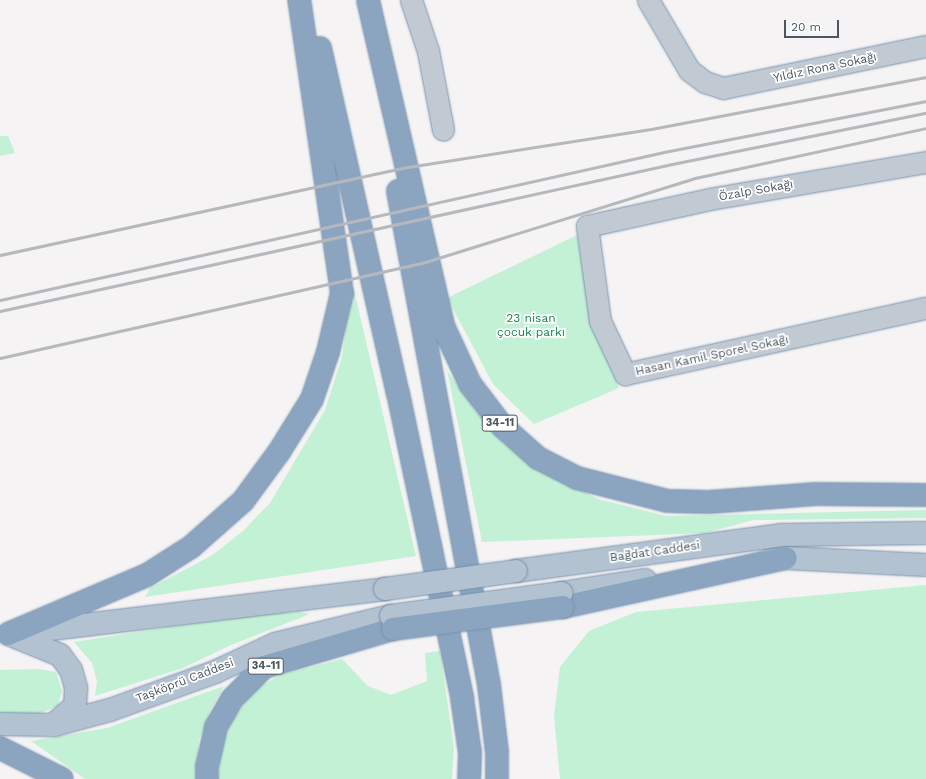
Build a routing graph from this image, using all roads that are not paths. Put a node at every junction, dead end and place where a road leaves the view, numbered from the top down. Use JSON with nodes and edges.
{"nodes":[{"id":1,"x":299,"y":0,"type":"edge"},
{"id":2,"x":309,"y":0,"type":"edge"},
{"id":3,"x":362,"y":0,"type":"edge"},
{"id":4,"x":368,"y":0,"type":"edge"},
{"id":5,"x":411,"y":0,"type":"edge"},
{"id":6,"x":648,"y":0,"type":"edge"},
{"id":7,"x":926,"y":46,"type":"edge"},
{"id":8,"x":443,"y":130,"type":"dead end"},
{"id":9,"x":926,"y":162,"type":"edge"},
{"id":10,"x":587,"y":226,"type":"joint"},
{"id":11,"x":926,"y":308,"type":"edge"},
{"id":12,"x":926,"y":495,"type":"edge"},
{"id":13,"x":926,"y":533,"type":"edge"},
{"id":14,"x":786,"y":558,"type":"joint"},
{"id":15,"x":926,"y":565,"type":"edge"},
{"id":16,"x":392,"y":622,"type":"junction"},
{"id":17,"x":4,"y":634,"type":"edge"},
{"id":18,"x":0,"y":724,"type":"edge"},
{"id":19,"x":54,"y":725,"type":"junction"},
{"id":20,"x":0,"y":748,"type":"edge"},
{"id":21,"x":62,"y":779,"type":"edge"},
{"id":22,"x":208,"y":779,"type":"edge"},
{"id":23,"x":469,"y":779,"type":"edge"},
{"id":24,"x":497,"y":779,"type":"edge"}],
"edges":[{"from":1,"to":17,"type":"highway"},
{"from":2,"to":23,"type":"highway"},
{"from":3,"to":24,"type":"highway"},
{"from":4,"to":12,"type":"highway","number":"34-11"},
{"from":5,"to":8,"type":"street"},
{"from":6,"to":7,"type":"street","name":"Yıldız Rona Sokağı"},
{"from":9,"to":10,"type":"street","name":"Özalp Sokağı"},
{"from":10,"to":11,"type":"street","name":"Hasan Kamil Sporel Sokağı"},
{"from":13,"to":17,"type":"main road","name":"Bağdat Caddesi","bridge":true},
{"from":14,"to":15,"type":"main road"},
{"from":14,"to":16,"type":"highway","number":"34-11","bridge":true},
{"from":16,"to":19,"type":"main road","name":"Taşköprü Caddesi"},
{"from":16,"to":22,"type":"highway","number":"34-11"},
{"from":17,"to":19,"type":"main road"},
{"from":18,"to":19,"type":"main road","name":"Taşköprü Caddesi"},
{"from":20,"to":21,"type":"highway"}]}
